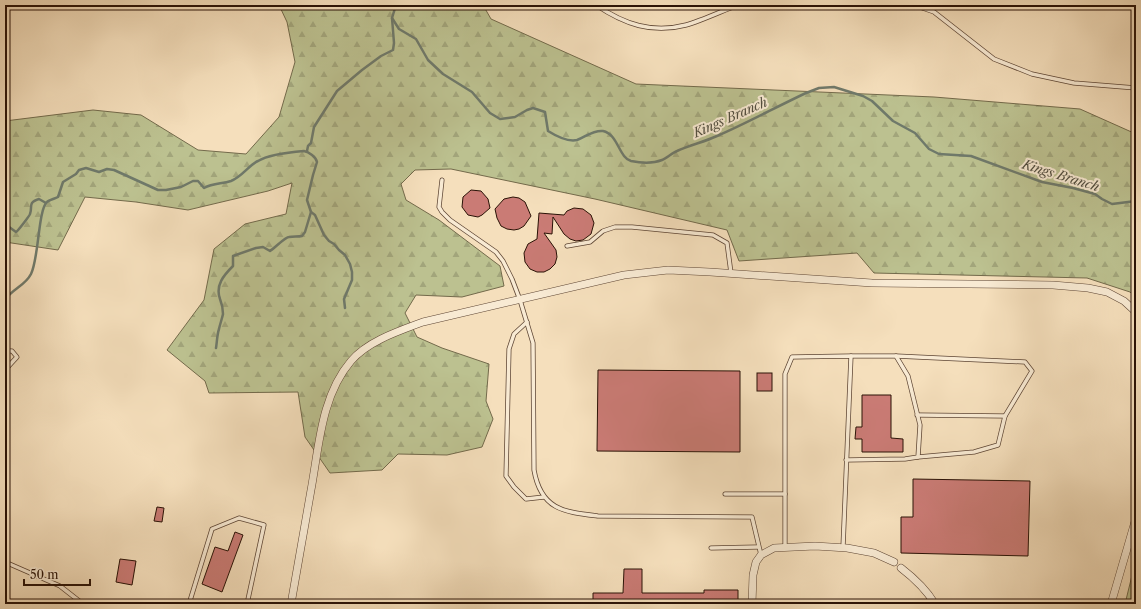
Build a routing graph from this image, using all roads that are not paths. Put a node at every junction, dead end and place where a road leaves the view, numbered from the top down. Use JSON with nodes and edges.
{"nodes":[{"id":1,"x":596,"y":5,"type":"edge"},
{"id":2,"x":738,"y":5,"type":"edge"},
{"id":3,"x":914,"y":5,"type":"edge"},
{"id":4,"x":1136,"y":88,"type":"edge"},
{"id":5,"x":442,"y":180,"type":"dead end"},
{"id":6,"x":567,"y":246,"type":"dead end"},
{"id":7,"x":731,"y":273,"type":"junction"},
{"id":8,"x":520,"y":300,"type":"junction"},
{"id":9,"x":1136,"y":312,"type":"edge"},
{"id":10,"x":527,"y":322,"type":"junction"},
{"id":11,"x":5,"y":351,"type":"edge"},
{"id":12,"x":851,"y":356,"type":"junction"},
{"id":13,"x":896,"y":356,"type":"junction"},
{"id":14,"x":5,"y":370,"type":"edge"},
{"id":15,"x":918,"y":415,"type":"junction"},
{"id":16,"x":1005,"y":416,"type":"junction"},
{"id":17,"x":918,"y":457,"type":"junction"},
{"id":18,"x":846,"y":460,"type":"junction"},
{"id":19,"x":725,"y":494,"type":"dead end"},
{"id":20,"x":785,"y":494,"type":"junction"},
{"id":21,"x":544,"y":496,"type":"junction"},
{"id":22,"x":1136,"y":518,"type":"edge"},
{"id":23,"x":758,"y":547,"type":"junction"},
{"id":24,"x":785,"y":547,"type":"junction"},
{"id":25,"x":843,"y":547,"type":"junction"},
{"id":26,"x":711,"y":548,"type":"dead end"},
{"id":27,"x":761,"y":555,"type":"junction"},
{"id":28,"x":5,"y":562,"type":"edge"},
{"id":29,"x":894,"y":562,"type":"dead end"},
{"id":30,"x":901,"y":568,"type":"dead end"},
{"id":31,"x":83,"y":604,"type":"edge"},
{"id":32,"x":189,"y":604,"type":"edge"},
{"id":33,"x":247,"y":604,"type":"edge"},
{"id":34,"x":291,"y":604,"type":"edge"},
{"id":35,"x":752,"y":604,"type":"edge"},
{"id":36,"x":935,"y":604,"type":"edge"},
{"id":37,"x":1111,"y":604,"type":"edge"}],
"edges":[{"from":1,"to":2,"type":"lane"},
{"from":3,"to":4,"type":"lane"},
{"from":5,"to":8,"type":"lane"},
{"from":6,"to":7,"type":"lane"},
{"from":7,"to":8,"type":"street"},
{"from":7,"to":9,"type":"street"},
{"from":8,"to":10,"type":"lane"},
{"from":8,"to":34,"type":"street"},
{"from":10,"to":21,"type":"lane"},
{"from":10,"to":21,"type":"lane"},
{"from":11,"to":14,"type":"lane"},
{"from":12,"to":13,"type":"lane"},
{"from":12,"to":18,"type":"lane"},
{"from":12,"to":20,"type":"lane"},
{"from":13,"to":15,"type":"lane"},
{"from":13,"to":16,"type":"lane"},
{"from":15,"to":16,"type":"lane"},
{"from":15,"to":17,"type":"lane"},
{"from":16,"to":17,"type":"lane"},
{"from":17,"to":18,"type":"lane"},
{"from":18,"to":25,"type":"lane"},
{"from":19,"to":20,"type":"lane"},
{"from":20,"to":24,"type":"lane"},
{"from":21,"to":23,"type":"lane"},
{"from":22,"to":37,"type":"street"},
{"from":23,"to":26,"type":"lane"},
{"from":23,"to":27,"type":"lane"},
{"from":24,"to":25,"type":"street"},
{"from":24,"to":27,"type":"street"},
{"from":25,"to":29,"type":"street"},
{"from":27,"to":35,"type":"street"},
{"from":28,"to":31,"type":"lane"},
{"from":30,"to":36,"type":"street"},
{"from":32,"to":33,"type":"lane"}]}
